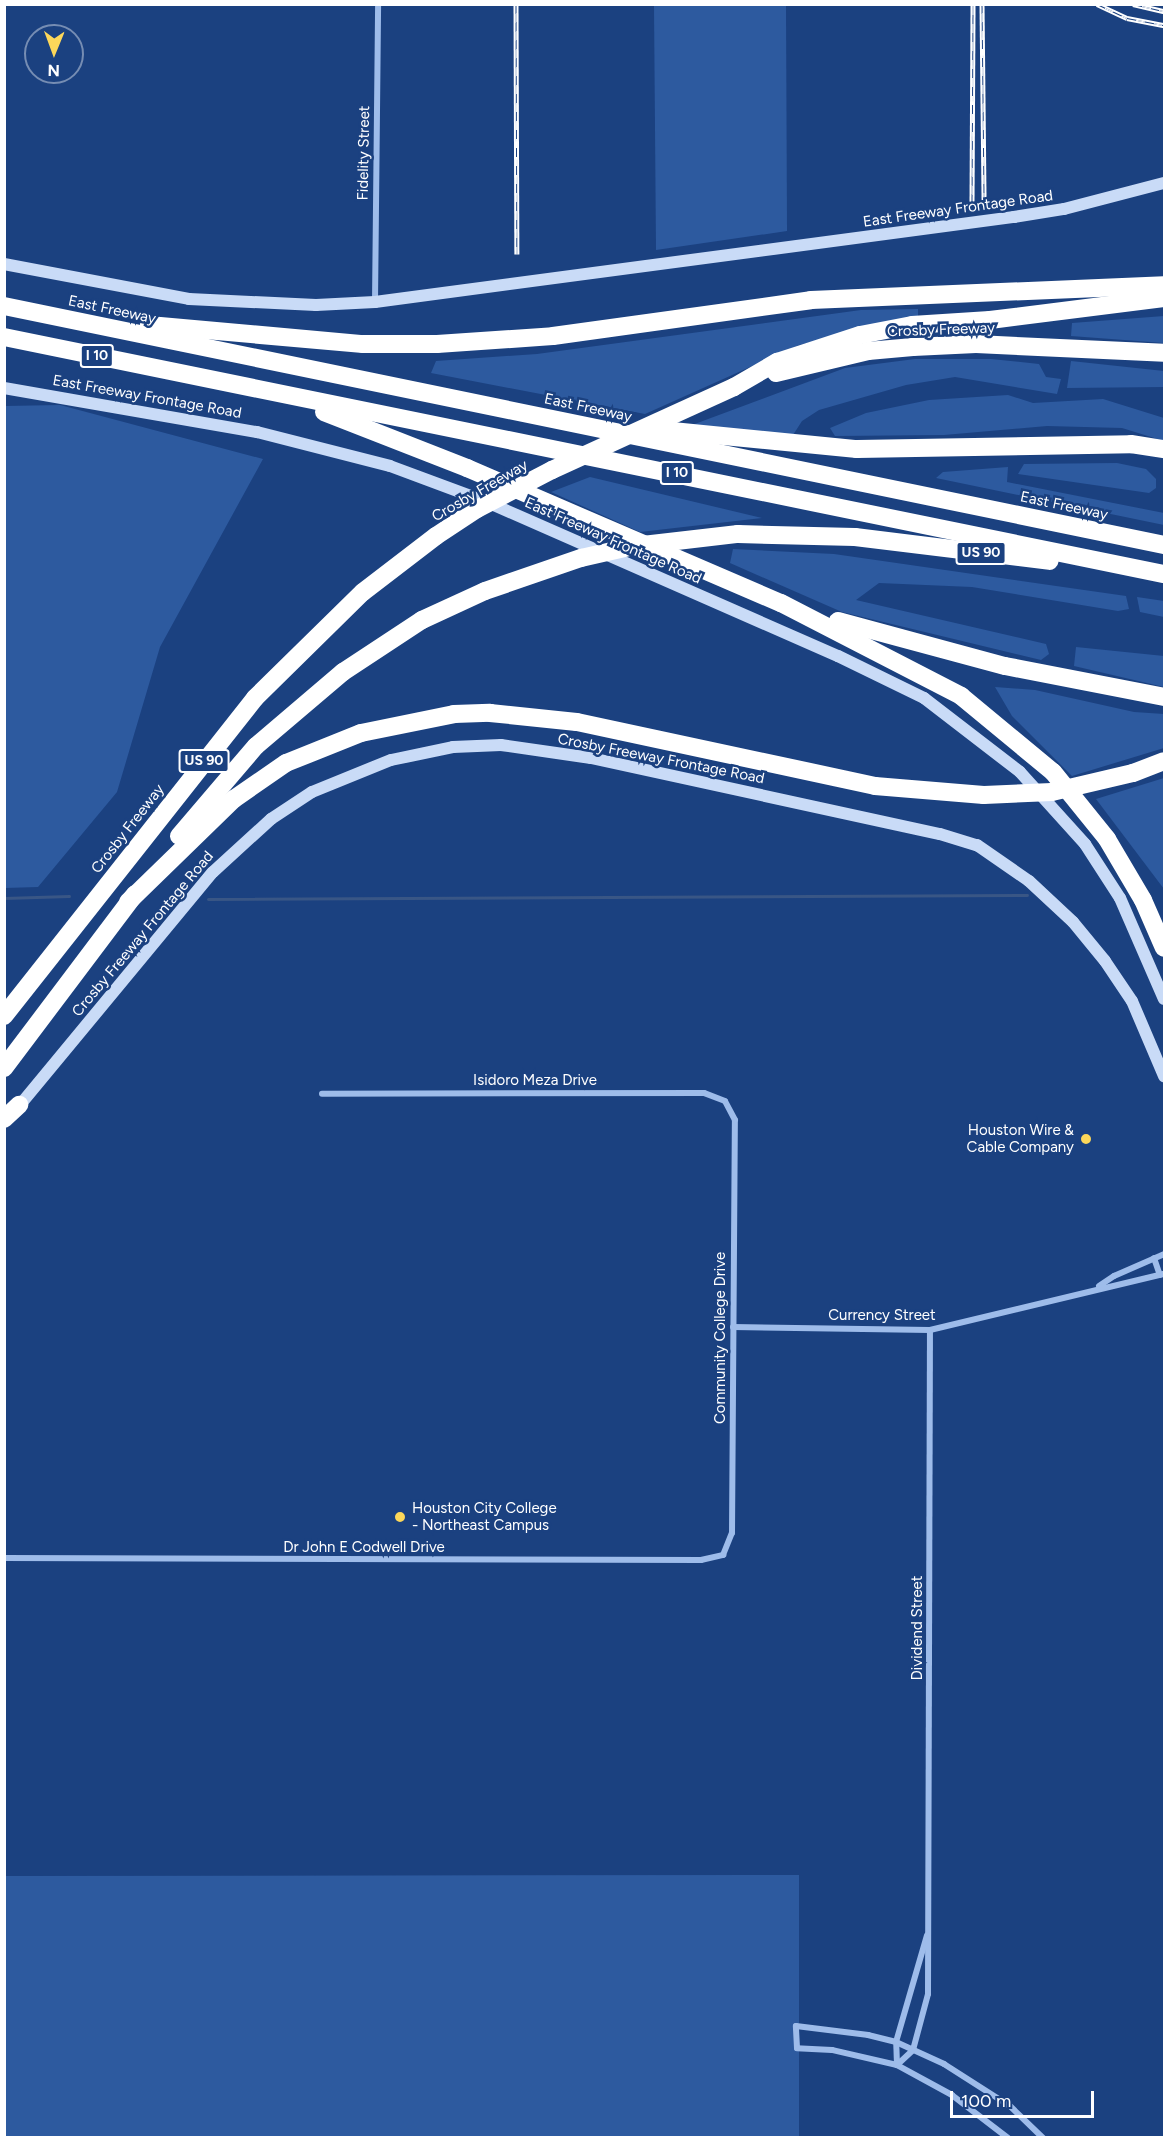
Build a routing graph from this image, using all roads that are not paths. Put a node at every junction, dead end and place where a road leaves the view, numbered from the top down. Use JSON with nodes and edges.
{"nodes":[{"id":1,"x":378,"y":4,"type":"edge"},
{"id":2,"x":1164,"y":183,"type":"edge"},
{"id":3,"x":4,"y":264,"type":"edge"},
{"id":4,"x":1164,"y":285,"type":"edge"},
{"id":5,"x":1164,"y":298,"type":"edge"},
{"id":6,"x":375,"y":302,"type":"junction"},
{"id":7,"x":4,"y":306,"type":"edge"},
{"id":8,"x":54,"y":316,"type":"junction"},
{"id":9,"x":4,"y":337,"type":"edge"},
{"id":10,"x":1164,"y":353,"type":"edge"},
{"id":11,"x":778,"y":367,"type":"junction"},
{"id":12,"x":189,"y":374,"type":"junction"},
{"id":13,"x":4,"y":388,"type":"edge"},
{"id":14,"x":539,"y":416,"type":"junction"},
{"id":15,"x":1164,"y":449,"type":"edge"},
{"id":16,"x":1164,"y":545,"type":"edge"},
{"id":17,"x":1164,"y":574,"type":"edge"},
{"id":18,"x":781,"y":603,"type":"junction"},
{"id":19,"x":1164,"y":697,"type":"edge"},
{"id":20,"x":1164,"y":761,"type":"edge"},
{"id":21,"x":128,"y":902,"type":"junction"},
{"id":22,"x":1164,"y":948,"type":"edge"},
{"id":23,"x":1164,"y":999,"type":"edge"},
{"id":24,"x":4,"y":1016,"type":"edge"},
{"id":25,"x":4,"y":1068,"type":"edge"},
{"id":26,"x":1164,"y":1076,"type":"edge"},
{"id":27,"x":322,"y":1094,"type":"dead end"},
{"id":28,"x":19,"y":1105,"type":"junction"},
{"id":29,"x":4,"y":1119,"type":"edge"},
{"id":30,"x":735,"y":1120,"type":"joint"},
{"id":31,"x":4,"y":1124,"type":"edge"},
{"id":32,"x":1164,"y":1254,"type":"edge"},
{"id":33,"x":1154,"y":1258,"type":"junction"},
{"id":34,"x":1162,"y":1275,"type":"edge"},
{"id":35,"x":1099,"y":1287,"type":"junction"},
{"id":36,"x":733,"y":1327,"type":"junction"},
{"id":37,"x":930,"y":1330,"type":"junction"},
{"id":38,"x":723,"y":1555,"type":"joint"},
{"id":39,"x":4,"y":1558,"type":"edge"},
{"id":40,"x":930,"y":1925,"type":"junction"},
{"id":41,"x":896,"y":2042,"type":"junction"},
{"id":42,"x":913,"y":2050,"type":"junction"},
{"id":43,"x":897,"y":2065,"type":"junction"},
{"id":44,"x":1008,"y":2138,"type":"edge"},
{"id":45,"x":1042,"y":2138,"type":"edge"}],
"edges":[{"from":1,"to":6,"type":"street","name":"Fidelity Street"},
{"from":2,"to":6,"type":"main road","name":"East Freeway Frontage Road"},
{"from":3,"to":6,"type":"main road","name":"East Freeway Frontage Road"},
{"from":4,"to":8,"type":"highway"},
{"from":5,"to":11,"type":"highway"},
{"from":7,"to":8,"type":"highway","name":"East Freeway","number":"I 10"},
{"from":8,"to":14,"type":"highway","name":"East Freeway","number":"I 10"},
{"from":9,"to":12,"type":"highway","number":"I 10"},
{"from":10,"to":11,"type":"highway","name":"Crosby Freeway","number":"US 90"},
{"from":11,"to":24,"type":"highway","name":"Crosby Freeway","number":"US 90","bridge":true},
{"from":12,"to":17,"type":"highway","number":"I 10"},
{"from":12,"to":18,"type":"highway"},
{"from":13,"to":23,"type":"main road","name":"East Freeway Frontage Road"},
{"from":14,"to":15,"type":"highway"},
{"from":14,"to":16,"type":"highway","name":"East Freeway","number":"I 10"},
{"from":17,"to":21,"type":"highway","number":"US 90","bridge":true},
{"from":18,"to":19,"type":"highway"},
{"from":18,"to":22,"type":"highway"},
{"from":20,"to":21,"type":"highway","bridge":true},
{"from":21,"to":25,"type":"highway","number":"US 90"},
{"from":26,"to":28,"type":"main road","name":"Crosby Freeway Frontage Road"},
{"from":27,"to":30,"type":"street","name":"Isidoro Meza Drive"},
{"from":28,"to":29,"type":"highway"},
{"from":28,"to":31,"type":"main road","name":"Crosby Freeway Frontage Road"},
{"from":30,"to":36,"type":"street","name":"Community College Drive"},
{"from":32,"to":33,"type":"street","name":"Currency Street"},
{"from":33,"to":34,"type":"street"},
{"from":33,"to":35,"type":"street","name":"Currency Street"},
{"from":34,"to":35,"type":"street","name":"Currency Street"},
{"from":35,"to":37,"type":"street","name":"Currency Street"},
{"from":36,"to":37,"type":"street","name":"Currency Street"},
{"from":36,"to":38,"type":"street","name":"Community College Drive"},
{"from":37,"to":40,"type":"street","name":"Dividend Street"},
{"from":38,"to":39,"type":"street","name":"Dr John E Codwell Drive"},
{"from":40,"to":41,"type":"street","name":"Dividend Street"},
{"from":40,"to":42,"type":"street","name":"Dividend Street"},
{"from":41,"to":42,"type":"street"},
{"from":41,"to":43,"type":"street","name":"Dividend Street"},
{"from":41,"to":43,"type":"street"},
{"from":42,"to":43,"type":"street"},
{"from":42,"to":45,"type":"street"},
{"from":43,"to":44,"type":"street"}]}
